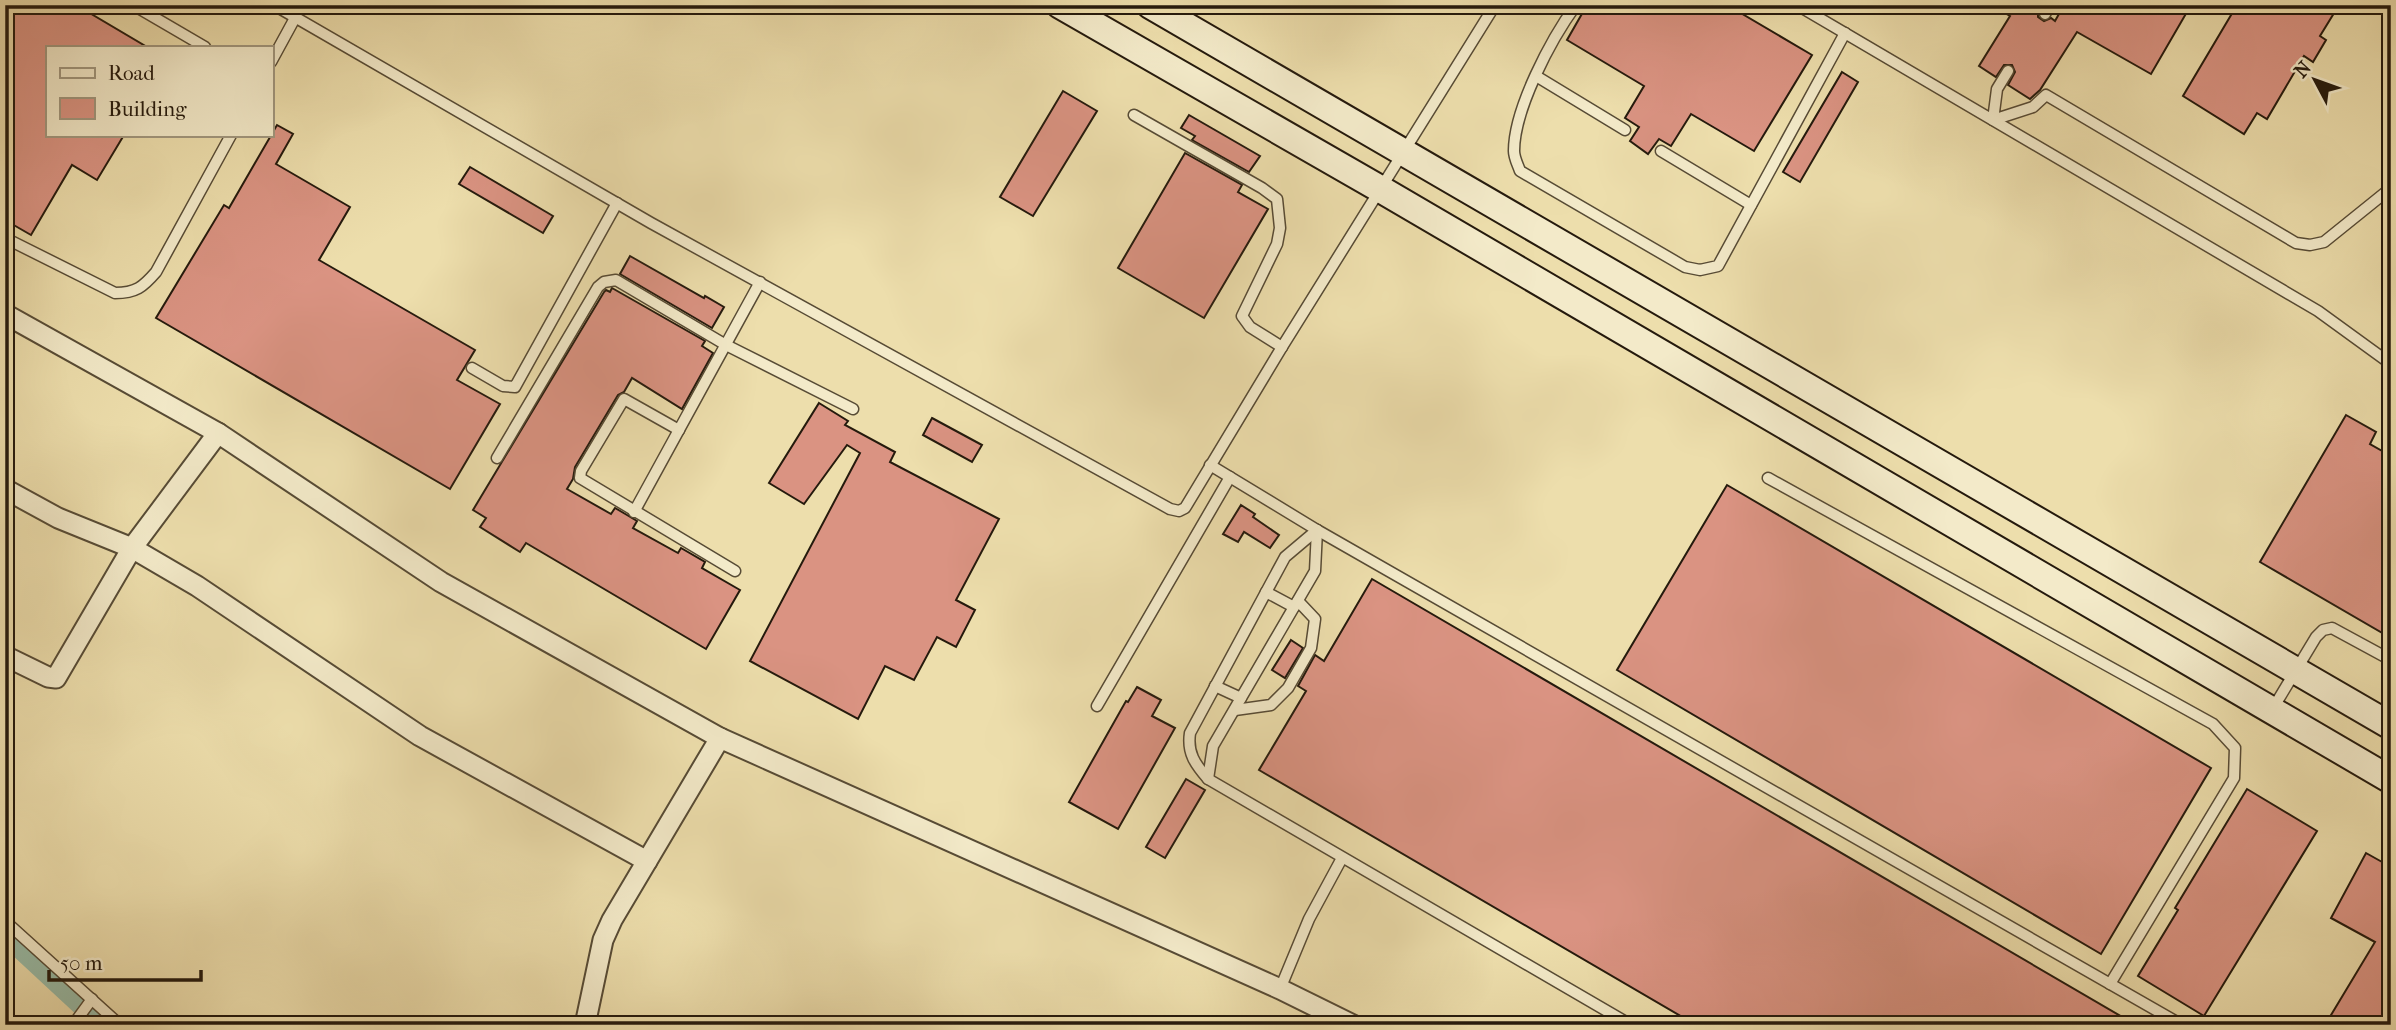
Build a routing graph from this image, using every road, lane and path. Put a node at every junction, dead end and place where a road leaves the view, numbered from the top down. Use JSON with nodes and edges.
{"nodes":[{"id":1,"x":133,"y":5,"type":"edge"},
{"id":2,"x":274,"y":5,"type":"edge"},
{"id":3,"x":1060,"y":5,"type":"edge"},
{"id":4,"x":1150,"y":5,"type":"edge"},
{"id":5,"x":1495,"y":5,"type":"edge"},
{"id":6,"x":1576,"y":5,"type":"edge"},
{"id":7,"x":1797,"y":5,"type":"edge"},
{"id":8,"x":295,"y":18,"type":"junction"},
{"id":9,"x":1845,"y":33,"type":"junction"},
{"id":10,"x":203,"y":46,"type":"edge"},
{"id":11,"x":273,"y":58,"type":"edge"},
{"id":12,"x":2008,"y":71,"type":"dead end"},
{"id":13,"x":1536,"y":76,"type":"junction"},
{"id":14,"x":1133,"y":114,"type":"dead end"},
{"id":15,"x":1993,"y":120,"type":"junction"},
{"id":16,"x":1625,"y":130,"type":"dead end"},
{"id":17,"x":230,"y":136,"type":"edge"},
{"id":18,"x":1661,"y":151,"type":"dead end"},
{"id":19,"x":1403,"y":152,"type":"junction"},
{"id":20,"x":2391,"y":188,"type":"edge"},
{"id":21,"x":1382,"y":190,"type":"junction"},
{"id":22,"x":617,"y":203,"type":"junction"},
{"id":23,"x":1751,"y":205,"type":"junction"},
{"id":24,"x":5,"y":238,"type":"edge"},
{"id":25,"x":760,"y":282,"type":"junction"},
{"id":26,"x":5,"y":314,"type":"edge"},
{"id":27,"x":726,"y":345,"type":"junction"},
{"id":28,"x":1282,"y":347,"type":"junction"},
{"id":29,"x":2391,"y":364,"type":"edge"},
{"id":30,"x":472,"y":368,"type":"dead end"},
{"id":31,"x":853,"y":409,"type":"dead end"},
{"id":32,"x":679,"y":430,"type":"junction"},
{"id":33,"x":218,"y":433,"type":"junction"},
{"id":34,"x":497,"y":458,"type":"dead end"},
{"id":35,"x":1210,"y":464,"type":"junction"},
{"id":36,"x":1230,"y":477,"type":"junction"},
{"id":37,"x":1768,"y":478,"type":"dead end"},
{"id":38,"x":8,"y":497,"type":"edge"},
{"id":39,"x":634,"y":512,"type":"junction"},
{"id":40,"x":1317,"y":530,"type":"junction"},
{"id":41,"x":132,"y":548,"type":"junction"},
{"id":42,"x":734,"y":571,"type":"dead end"},
{"id":43,"x":1266,"y":592,"type":"junction"},
{"id":44,"x":1296,"y":604,"type":"junction"},
{"id":45,"x":5,"y":656,"type":"edge"},
{"id":46,"x":2391,"y":660,"type":"edge"},
{"id":47,"x":2296,"y":671,"type":"junction"},
{"id":48,"x":1215,"y":686,"type":"junction"},
{"id":49,"x":1241,"y":698,"type":"junction"},
{"id":50,"x":1097,"y":706,"type":"dead end"},
{"id":51,"x":1235,"y":710,"type":"junction"},
{"id":52,"x":2272,"y":710,"type":"junction"},
{"id":53,"x":2391,"y":726,"type":"edge"},
{"id":54,"x":720,"y":738,"type":"junction"},
{"id":55,"x":1208,"y":779,"type":"junction"},
{"id":56,"x":2391,"y":780,"type":"edge"},
{"id":57,"x":1342,"y":858,"type":"junction"},
{"id":58,"x":648,"y":861,"type":"junction"},
{"id":59,"x":5,"y":921,"type":"edge"},
{"id":60,"x":1282,"y":983,"type":"junction"},
{"id":61,"x":2110,"y":984,"type":"junction"},
{"id":62,"x":90,"y":1003,"type":"junction"},
{"id":63,"x":75,"y":1022,"type":"edge"},
{"id":64,"x":120,"y":1025,"type":"edge"},
{"id":65,"x":585,"y":1025,"type":"edge"},
{"id":66,"x":1353,"y":1025,"type":"edge"},
{"id":67,"x":1631,"y":1025,"type":"edge"},
{"id":68,"x":2182,"y":1025,"type":"edge"}],
"edges":[{"from":1,"to":10,"type":"lane"},
{"from":2,"to":8,"type":"lane"},
{"from":3,"to":21,"type":"street"},
{"from":4,"to":19,"type":"street"},
{"from":5,"to":19,"type":"lane"},
{"from":6,"to":13,"type":"lane"},
{"from":7,"to":9,"type":"lane"},
{"from":8,"to":11,"type":"lane"},
{"from":8,"to":22,"type":"lane"},
{"from":9,"to":15,"type":"lane"},
{"from":9,"to":23,"type":"lane"},
{"from":12,"to":15,"type":"lane"},
{"from":13,"to":16,"type":"lane"},
{"from":13,"to":23,"type":"lane"},
{"from":14,"to":28,"type":"lane"},
{"from":15,"to":20,"type":"lane"},
{"from":15,"to":29,"type":"lane"},
{"from":17,"to":24,"type":"lane"},
{"from":18,"to":23,"type":"lane"},
{"from":19,"to":21,"type":"lane"},
{"from":19,"to":47,"type":"street"},
{"from":21,"to":28,"type":"lane"},
{"from":21,"to":52,"type":"street"},
{"from":22,"to":25,"type":"lane"},
{"from":22,"to":30,"type":"lane"},
{"from":25,"to":27,"type":"lane"},
{"from":25,"to":35,"type":"lane"},
{"from":26,"to":33,"type":"street"},
{"from":27,"to":31,"type":"lane"},
{"from":27,"to":32,"type":"lane"},
{"from":27,"to":34,"type":"lane"},
{"from":28,"to":35,"type":"lane"},
{"from":32,"to":39,"type":"lane"},
{"from":32,"to":39,"type":"lane"},
{"from":33,"to":41,"type":"street"},
{"from":33,"to":54,"type":"street"},
{"from":35,"to":36,"type":"lane"},
{"from":36,"to":40,"type":"lane"},
{"from":36,"to":50,"type":"lane"},
{"from":37,"to":61,"type":"lane"},
{"from":38,"to":41,"type":"street"},
{"from":39,"to":42,"type":"lane"},
{"from":40,"to":43,"type":"lane"},
{"from":40,"to":44,"type":"lane"},
{"from":40,"to":61,"type":"lane"},
{"from":41,"to":45,"type":"street"},
{"from":41,"to":58,"type":"street"},
{"from":43,"to":44,"type":"lane"},
{"from":43,"to":48,"type":"lane"},
{"from":44,"to":49,"type":"lane"},
{"from":44,"to":51,"type":"lane"},
{"from":46,"to":47,"type":"lane"},
{"from":47,"to":52,"type":"lane"},
{"from":47,"to":53,"type":"street"},
{"from":48,"to":49,"type":"lane"},
{"from":48,"to":55,"type":"lane"},
{"from":49,"to":51,"type":"lane"},
{"from":51,"to":55,"type":"lane"},
{"from":52,"to":56,"type":"street"},
{"from":54,"to":58,"type":"street"},
{"from":54,"to":60,"type":"street"},
{"from":55,"to":57,"type":"lane"},
{"from":57,"to":60,"type":"lane"},
{"from":57,"to":67,"type":"lane"},
{"from":58,"to":65,"type":"street"},
{"from":59,"to":62,"type":"lane"},
{"from":60,"to":66,"type":"street"},
{"from":61,"to":68,"type":"lane"},
{"from":62,"to":63,"type":"lane"},
{"from":62,"to":64,"type":"lane"}]}
